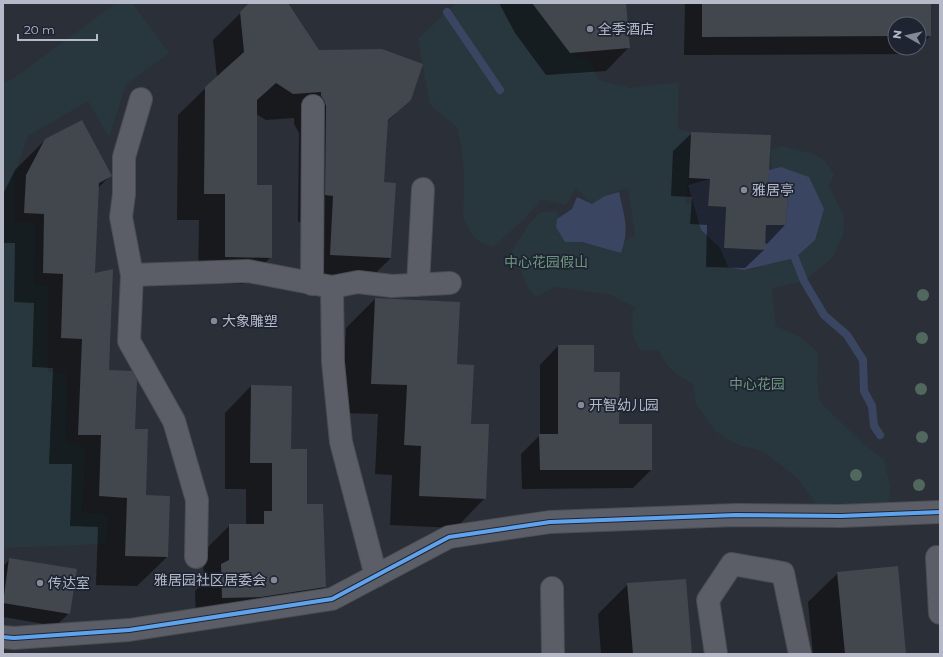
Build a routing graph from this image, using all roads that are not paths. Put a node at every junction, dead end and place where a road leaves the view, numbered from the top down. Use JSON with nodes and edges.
{"nodes":[{"id":1,"x":141,"y":99,"type":"dead end"},
{"id":2,"x":313,"y":106,"type":"dead end"},
{"id":3,"x":423,"y":189,"type":"dead end"},
{"id":4,"x":132,"y":276,"type":"junction"},
{"id":5,"x":450,"y":283,"type":"dead end"},
{"id":6,"x":418,"y":284,"type":"junction"},
{"id":7,"x":322,"y":286,"type":"junction"},
{"id":8,"x":940,"y":512,"type":"edge"},
{"id":9,"x":196,"y":557,"type":"dead end"},
{"id":10,"x":937,"y":557,"type":"dead end"},
{"id":11,"x":376,"y":576,"type":"junction"},
{"id":12,"x":552,"y":588,"type":"dead end"},
{"id":13,"x":940,"y":613,"type":"edge"},
{"id":14,"x":3,"y":637,"type":"edge"},
{"id":15,"x":553,"y":654,"type":"edge"},
{"id":16,"x":716,"y":654,"type":"edge"},
{"id":17,"x":800,"y":654,"type":"edge"}],
"edges":[{"from":1,"to":4,"type":"street"},
{"from":2,"to":7,"type":"street"},
{"from":3,"to":6,"type":"street"},
{"from":4,"to":7,"type":"street"},
{"from":4,"to":9,"type":"street"},
{"from":5,"to":6,"type":"street"},
{"from":6,"to":7,"type":"street"},
{"from":7,"to":11,"type":"street"},
{"from":8,"to":11,"type":"street"},
{"from":10,"to":13,"type":"street"},
{"from":11,"to":14,"type":"street"},
{"from":12,"to":15,"type":"street"},
{"from":16,"to":17,"type":"street"}]}
